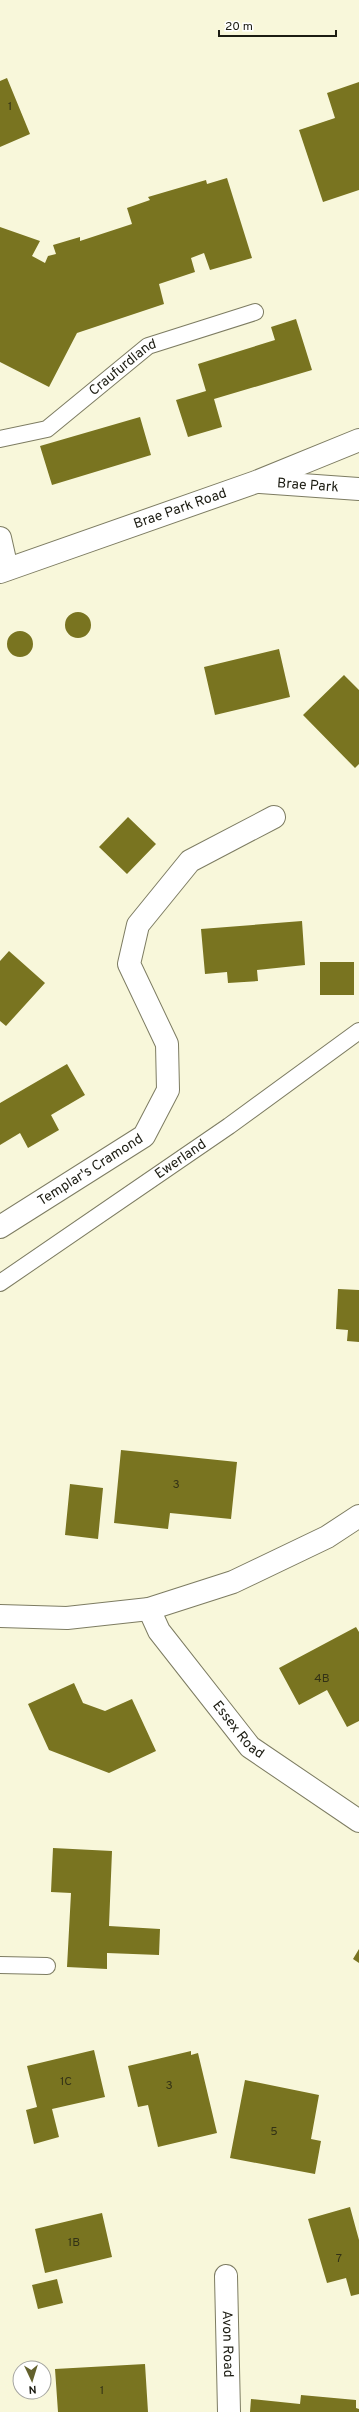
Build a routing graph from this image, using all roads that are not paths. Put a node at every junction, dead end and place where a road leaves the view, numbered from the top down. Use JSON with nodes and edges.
{"nodes":[{"id":1,"x":255,"y":312,"type":"dead end"},
{"id":2,"x":0,"y":439,"type":"edge"},
{"id":3,"x":359,"y":440,"type":"edge"},
{"id":4,"x":256,"y":482,"type":"junction"},
{"id":5,"x":359,"y":489,"type":"edge"},
{"id":6,"x":0,"y":538,"type":"edge"},
{"id":7,"x":4,"y":570,"type":"edge"},
{"id":8,"x":274,"y":817,"type":"dead end"},
{"id":9,"x":359,"y":1031,"type":"edge"},
{"id":10,"x":0,"y":1227,"type":"edge"},
{"id":11,"x":0,"y":1284,"type":"edge"},
{"id":12,"x":359,"y":1516,"type":"edge"},
{"id":13,"x":148,"y":1608,"type":"junction"},
{"id":14,"x":0,"y":1616,"type":"edge"},
{"id":15,"x":359,"y":1821,"type":"edge"},
{"id":16,"x":0,"y":1965,"type":"edge"},
{"id":17,"x":47,"y":1966,"type":"dead end"},
{"id":18,"x":226,"y":2276,"type":"dead end"},
{"id":19,"x":229,"y":2412,"type":"edge"}],
"edges":[{"from":1,"to":2,"type":"lane","name":"Craufurdland"},
{"from":3,"to":4,"type":"street","name":"Brae Park Road"},
{"from":4,"to":5,"type":"street","name":"Brae Park"},
{"from":4,"to":7,"type":"street","name":"Brae Park Road"},
{"from":6,"to":7,"type":"street"},
{"from":8,"to":10,"type":"street","name":"Templar's Cramond"},
{"from":9,"to":11,"type":"lane","name":"Ewerland"},
{"from":12,"to":13,"type":"street"},
{"from":13,"to":14,"type":"street"},
{"from":13,"to":15,"type":"street","name":"Essex Road"},
{"from":16,"to":17,"type":"lane"},
{"from":18,"to":19,"type":"street","name":"Avon Road"}]}
